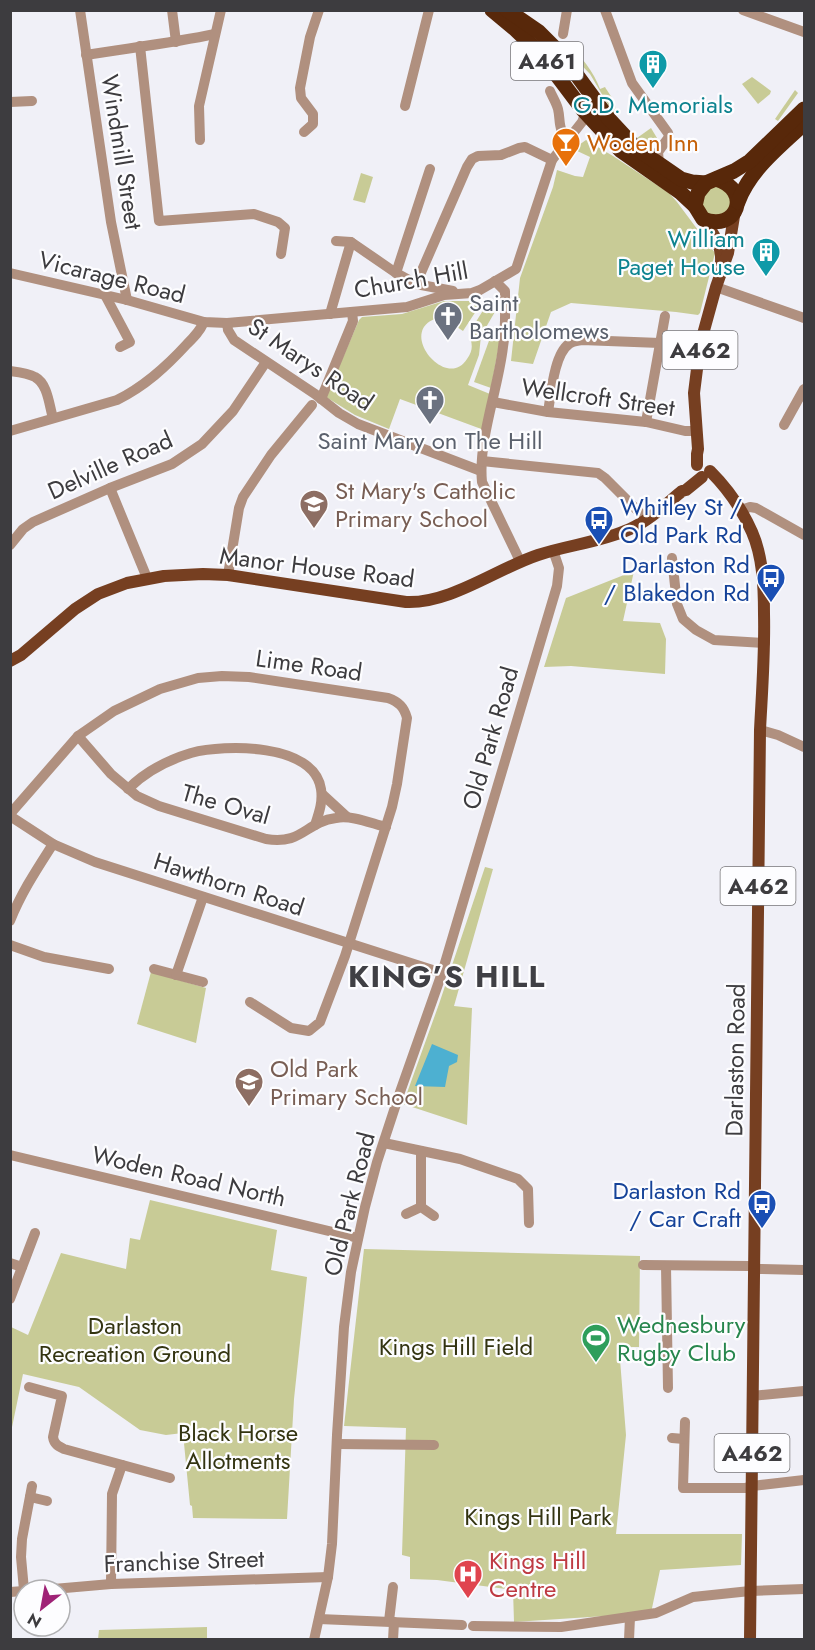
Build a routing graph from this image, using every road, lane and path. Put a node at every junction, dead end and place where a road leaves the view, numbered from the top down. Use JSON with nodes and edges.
{"nodes":[{"id":1,"x":80,"y":10,"type":"edge"},
{"id":2,"x":172,"y":10,"type":"edge"},
{"id":3,"x":220,"y":10,"type":"edge"},
{"id":4,"x":320,"y":10,"type":"edge"},
{"id":5,"x":429,"y":10,"type":"edge"},
{"id":6,"x":492,"y":10,"type":"edge"},
{"id":7,"x":499,"y":10,"type":"edge"},
{"id":8,"x":507,"y":10,"type":"edge"},
{"id":9,"x":567,"y":10,"type":"edge"},
{"id":10,"x":605,"y":10,"type":"edge"},
{"id":11,"x":744,"y":10,"type":"edge"},
{"id":12,"x":780,"y":10,"type":"edge"},
{"id":13,"x":776,"y":22,"type":"junction"},
{"id":14,"x":804,"y":32,"type":"edge"},
{"id":15,"x":214,"y":34,"type":"junction"},
{"id":16,"x":563,"y":34,"type":"dead end"},
{"id":17,"x":176,"y":42,"type":"junction"},
{"id":18,"x":140,"y":46,"type":"junction"},
{"id":19,"x":533,"y":46,"type":"junction"},
{"id":20,"x":86,"y":55,"type":"junction"},
{"id":21,"x":571,"y":67,"type":"junction"},
{"id":22,"x":550,"y":91,"type":"dead end"},
{"id":23,"x":32,"y":101,"type":"dead end"},
{"id":24,"x":10,"y":102,"type":"edge"},
{"id":25,"x":405,"y":106,"type":"dead end"},
{"id":26,"x":804,"y":110,"type":"edge"},
{"id":27,"x":590,"y":123,"type":"junction"},
{"id":28,"x":804,"y":124,"type":"edge"},
{"id":29,"x":304,"y":132,"type":"dead end"},
{"id":30,"x":200,"y":140,"type":"dead end"},
{"id":31,"x":569,"y":140,"type":"junction"},
{"id":32,"x":552,"y":160,"type":"junction"},
{"id":33,"x":659,"y":164,"type":"junction"},
{"id":34,"x":430,"y":169,"type":"dead end"},
{"id":35,"x":711,"y":181,"type":"junction"},
{"id":36,"x":737,"y":206,"type":"junction"},
{"id":37,"x":699,"y":212,"type":"junction"},
{"id":38,"x":336,"y":241,"type":"dead end"},
{"id":39,"x":351,"y":243,"type":"junction"},
{"id":40,"x":281,"y":254,"type":"dead end"},
{"id":41,"x":721,"y":272,"type":"junction"},
{"id":42,"x":10,"y":273,"type":"edge"},
{"id":43,"x":396,"y":273,"type":"junction"},
{"id":44,"x":495,"y":281,"type":"junction"},
{"id":45,"x":416,"y":284,"type":"junction"},
{"id":46,"x":716,"y":287,"type":"junction"},
{"id":47,"x":471,"y":293,"type":"junction"},
{"id":48,"x":105,"y":295,"type":"junction"},
{"id":49,"x":127,"y":300,"type":"junction"},
{"id":50,"x":416,"y":304,"type":"junction"},
{"id":51,"x":352,"y":312,"type":"junction"},
{"id":52,"x":330,"y":314,"type":"junction"},
{"id":53,"x":665,"y":316,"type":"dead end"},
{"id":54,"x":804,"y":318,"type":"edge"},
{"id":55,"x":204,"y":322,"type":"junction"},
{"id":56,"x":227,"y":323,"type":"junction"},
{"id":57,"x":660,"y":343,"type":"junction"},
{"id":58,"x":120,"y":347,"type":"dead end"},
{"id":59,"x":266,"y":362,"type":"junction"},
{"id":60,"x":10,"y":371,"type":"edge"},
{"id":61,"x":804,"y":389,"type":"edge"},
{"id":62,"x":316,"y":402,"type":"junction"},
{"id":63,"x":493,"y":402,"type":"junction"},
{"id":64,"x":548,"y":412,"type":"junction"},
{"id":65,"x":53,"y":418,"type":"junction"},
{"id":66,"x":646,"y":422,"type":"junction"},
{"id":67,"x":784,"y":425,"type":"dead end"},
{"id":68,"x":10,"y":431,"type":"edge"},
{"id":69,"x":697,"y":431,"type":"junction"},
{"id":70,"x":482,"y":466,"type":"junction"},
{"id":71,"x":703,"y":471,"type":"junction"},
{"id":72,"x":110,"y":488,"type":"junction"},
{"id":73,"x":741,"y":510,"type":"junction"},
{"id":74,"x":647,"y":520,"type":"junction"},
{"id":75,"x":804,"y":536,"type":"edge"},
{"id":76,"x":10,"y":545,"type":"edge"},
{"id":77,"x":553,"y":550,"type":"junction"},
{"id":78,"x":672,"y":558,"type":"dead end"},
{"id":79,"x":520,"y":561,"type":"junction"},
{"id":80,"x":228,"y":575,"type":"junction"},
{"id":81,"x":147,"y":578,"type":"junction"},
{"id":82,"x":765,"y":642,"type":"junction"},
{"id":83,"x":10,"y":661,"type":"edge"},
{"id":84,"x":760,"y":730,"type":"junction"},
{"id":85,"x":78,"y":736,"type":"junction"},
{"id":86,"x":804,"y":747,"type":"edge"},
{"id":87,"x":128,"y":789,"type":"junction"},
{"id":88,"x":322,"y":794,"type":"junction"},
{"id":89,"x":10,"y":815,"type":"edge"},
{"id":90,"x":347,"y":817,"type":"junction"},
{"id":91,"x":315,"y":825,"type":"junction"},
{"id":92,"x":386,"y":827,"type":"junction"},
{"id":93,"x":53,"y":844,"type":"junction"},
{"id":94,"x":203,"y":897,"type":"junction"},
{"id":95,"x":10,"y":921,"type":"edge"},
{"id":96,"x":348,"y":944,"type":"junction"},
{"id":97,"x":10,"y":945,"type":"edge"},
{"id":98,"x":109,"y":969,"type":"dead end"},
{"id":99,"x":154,"y":969,"type":"dead end"},
{"id":100,"x":442,"y":973,"type":"junction"},
{"id":101,"x":176,"y":975,"type":"junction"},
{"id":102,"x":203,"y":982,"type":"dead end"},
{"id":103,"x":250,"y":1002,"type":"dead end"},
{"id":104,"x":384,"y":1143,"type":"junction"},
{"id":105,"x":421,"y":1151,"type":"junction"},
{"id":106,"x":10,"y":1155,"type":"edge"},
{"id":107,"x":421,"y":1208,"type":"junction"},
{"id":108,"x":406,"y":1214,"type":"dead end"},
{"id":109,"x":434,"y":1216,"type":"dead end"},
{"id":110,"x":529,"y":1223,"type":"dead end"},
{"id":111,"x":34,"y":1233,"type":"dead end"},
{"id":112,"x":358,"y":1238,"type":"junction"},
{"id":113,"x":10,"y":1263,"type":"edge"},
{"id":114,"x":643,"y":1265,"type":"dead end"},
{"id":115,"x":666,"y":1266,"type":"junction"},
{"id":116,"x":22,"y":1267,"type":"junction"},
{"id":117,"x":754,"y":1267,"type":"junction"},
{"id":118,"x":804,"y":1270,"type":"edge"},
{"id":119,"x":10,"y":1299,"type":"edge"},
{"id":120,"x":29,"y":1387,"type":"dead end"},
{"id":121,"x":668,"y":1388,"type":"dead end"},
{"id":122,"x":804,"y":1391,"type":"edge"},
{"id":123,"x":752,"y":1396,"type":"junction"},
{"id":124,"x":685,"y":1422,"type":"dead end"},
{"id":125,"x":672,"y":1438,"type":"dead end"},
{"id":126,"x":684,"y":1439,"type":"junction"},
{"id":127,"x":337,"y":1444,"type":"junction"},
{"id":128,"x":434,"y":1445,"type":"dead end"},
{"id":129,"x":122,"y":1465,"type":"junction"},
{"id":130,"x":170,"y":1478,"type":"dead end"},
{"id":131,"x":804,"y":1480,"type":"edge"},
{"id":132,"x":752,"y":1486,"type":"junction"},
{"id":133,"x":47,"y":1501,"type":"dead end"},
{"id":134,"x":328,"y":1577,"type":"junction"},
{"id":135,"x":23,"y":1578,"type":"edge"},
{"id":136,"x":111,"y":1584,"type":"junction"},
{"id":137,"x":72,"y":1587,"type":"edge"},
{"id":138,"x":393,"y":1587,"type":"dead end"},
{"id":139,"x":804,"y":1589,"type":"edge"},
{"id":140,"x":750,"y":1591,"type":"junction"},
{"id":141,"x":630,"y":1617,"type":"junction"},
{"id":142,"x":319,"y":1619,"type":"junction"},
{"id":143,"x":392,"y":1622,"type":"junction"},
{"id":144,"x":492,"y":1627,"type":"junction"},
{"id":145,"x":314,"y":1640,"type":"edge"},
{"id":146,"x":393,"y":1640,"type":"edge"},
{"id":147,"x":492,"y":1640,"type":"edge"},
{"id":148,"x":628,"y":1640,"type":"edge"},
{"id":149,"x":750,"y":1640,"type":"edge"}],
"edges":[{"from":1,"to":20,"type":"street","name":"Windmill Street"},
{"from":2,"to":17,"type":"street"},
{"from":3,"to":15,"type":"street"},
{"from":4,"to":29,"type":"street"},
{"from":5,"to":25,"type":"street"},
{"from":6,"to":19,"type":"highway","number":"A461"},
{"from":7,"to":19,"type":"street"},
{"from":8,"to":21,"type":"highway"},
{"from":9,"to":16,"type":"street"},
{"from":10,"to":33,"type":"street"},
{"from":11,"to":13,"type":"street"},
{"from":12,"to":13,"type":"street"},
{"from":13,"to":14,"type":"street"},
{"from":15,"to":17,"type":"street"},
{"from":15,"to":30,"type":"street"},
{"from":17,"to":18,"type":"street"},
{"from":18,"to":20,"type":"street"},
{"from":18,"to":40,"type":"street"},
{"from":19,"to":27,"type":"highway","number":"A461"},
{"from":20,"to":49,"type":"street","name":"Windmill Street"},
{"from":21,"to":27,"type":"highway"},
{"from":21,"to":33,"type":"highway"},
{"from":22,"to":31,"type":"street"},
{"from":23,"to":24,"type":"street"},
{"from":26,"to":35,"type":"highway"},
{"from":27,"to":31,"type":"street","name":"Church Hill"},
{"from":27,"to":31,"type":"street","name":"Church Hill"},
{"from":27,"to":37,"type":"highway","number":"A461"},
{"from":28,"to":36,"type":"highway"},
{"from":31,"to":32,"type":"street","name":"Church Hill"},
{"from":32,"to":44,"type":"street","name":"Church Hill"},
{"from":32,"to":45,"type":"street"},
{"from":33,"to":35,"type":"highway"},
{"from":34,"to":43,"type":"street"},
{"from":35,"to":36,"type":"highway"},
{"from":35,"to":37,"type":"highway"},
{"from":36,"to":37,"type":"highway"},
{"from":36,"to":41,"type":"main road","number":"A462"},
{"from":37,"to":41,"type":"main road","number":"A462"},
{"from":38,"to":39,"type":"street"},
{"from":39,"to":43,"type":"street"},
{"from":39,"to":52,"type":"street"},
{"from":41,"to":46,"type":"main road","number":"A462"},
{"from":42,"to":48,"type":"street","name":"Vicarage Road"},
{"from":43,"to":45,"type":"street"},
{"from":44,"to":47,"type":"street","name":"Church Hill"},
{"from":44,"to":63,"type":"street"},
{"from":45,"to":47,"type":"street"},
{"from":45,"to":50,"type":"street"},
{"from":46,"to":54,"type":"street"},
{"from":46,"to":69,"type":"main road","number":"A462"},
{"from":47,"to":50,"type":"street","name":"Church Hill"},
{"from":48,"to":49,"type":"street","name":"Vicarage Road"},
{"from":48,"to":58,"type":"street"},
{"from":49,"to":55,"type":"street","name":"Vicarage Road"},
{"from":50,"to":51,"type":"street","name":"Church Hill"},
{"from":51,"to":52,"type":"street","name":"Church Hill"},
{"from":51,"to":62,"type":"street"},
{"from":52,"to":56,"type":"street","name":"Church Hill"},
{"from":53,"to":57,"type":"street"},
{"from":55,"to":56,"type":"street","name":"Church Hill"},
{"from":55,"to":65,"type":"street"},
{"from":56,"to":59,"type":"street","name":"St Marys Road"},
{"from":57,"to":64,"type":"street"},
{"from":57,"to":66,"type":"street"},
{"from":59,"to":62,"type":"street","name":"St Marys Road"},
{"from":59,"to":72,"type":"street","name":"Delville Road"},
{"from":60,"to":65,"type":"street"},
{"from":61,"to":67,"type":"street"},
{"from":62,"to":70,"type":"street","name":"St Marys Road"},
{"from":62,"to":80,"type":"street"},
{"from":63,"to":64,"type":"street","name":"Wellcroft Street"},
{"from":63,"to":70,"type":"street"},
{"from":64,"to":66,"type":"street","name":"Wellcroft Street"},
{"from":65,"to":68,"type":"street"},
{"from":66,"to":69,"type":"street","name":"Wellcroft Street"},
{"from":69,"to":71,"type":"main road","name":"Darlaston Road","number":"A462"},
{"from":70,"to":74,"type":"street","name":"St Marys Road"},
{"from":70,"to":79,"type":"street"},
{"from":71,"to":73,"type":"main road","name":"Darlaston Road","number":"A462"},
{"from":71,"to":74,"type":"main road","name":"Manor House Road"},
{"from":72,"to":76,"type":"street","name":"Delville Road"},
{"from":72,"to":81,"type":"street"},
{"from":73,"to":75,"type":"street"},
{"from":73,"to":82,"type":"main road","name":"Darlaston Road","number":"A462"},
{"from":74,"to":77,"type":"main road","name":"Manor House Road"},
{"from":77,"to":79,"type":"main road","name":"Manor House Road"},
{"from":77,"to":100,"type":"street","name":"Old Park Road"},
{"from":78,"to":82,"type":"street"},
{"from":79,"to":80,"type":"main road","name":"Manor House Road"},
{"from":80,"to":81,"type":"main road","name":"Manor House Road"},
{"from":81,"to":83,"type":"main road","name":"Manor House Road"},
{"from":82,"to":84,"type":"main road","name":"Darlaston Road","number":"A462"},
{"from":84,"to":86,"type":"street"},
{"from":84,"to":117,"type":"main road","name":"Darlaston Road","number":"A462"},
{"from":85,"to":87,"type":"street","name":"The Oval"},
{"from":85,"to":89,"type":"street","name":"Lime Road"},
{"from":85,"to":92,"type":"street","name":"Lime Road"},
{"from":87,"to":88,"type":"street","name":"The Oval"},
{"from":87,"to":91,"type":"street","name":"The Oval"},
{"from":88,"to":90,"type":"street"},
{"from":88,"to":91,"type":"street"},
{"from":89,"to":93,"type":"street","name":"Hawthorn Road"},
{"from":90,"to":91,"type":"street","name":"The Oval"},
{"from":90,"to":92,"type":"street","name":"The Oval"},
{"from":92,"to":96,"type":"street","name":"Lime Road"},
{"from":93,"to":94,"type":"street","name":"Hawthorn Road"},
{"from":93,"to":95,"type":"street"},
{"from":94,"to":96,"type":"street","name":"Hawthorn Road"},
{"from":94,"to":101,"type":"street"},
{"from":96,"to":100,"type":"street","name":"Hawthorn Road"},
{"from":96,"to":103,"type":"street","name":"Lime Road"},
{"from":97,"to":98,"type":"street"},
{"from":99,"to":101,"type":"street"},
{"from":100,"to":104,"type":"street","name":"Old Park Road"},
{"from":101,"to":102,"type":"street"},
{"from":104,"to":105,"type":"street"},
{"from":104,"to":112,"type":"street","name":"Old Park Road"},
{"from":105,"to":107,"type":"street"},
{"from":105,"to":110,"type":"street"},
{"from":106,"to":112,"type":"street","name":"Woden Road North"},
{"from":107,"to":108,"type":"street"},
{"from":107,"to":109,"type":"street"},
{"from":111,"to":116,"type":"street"},
{"from":112,"to":127,"type":"street","name":"Old Park Road"},
{"from":113,"to":116,"type":"street"},
{"from":114,"to":115,"type":"street"},
{"from":115,"to":117,"type":"street"},
{"from":115,"to":121,"type":"street"},
{"from":116,"to":119,"type":"street"},
{"from":117,"to":118,"type":"street"},
{"from":117,"to":123,"type":"main road","name":"Darlaston Road","number":"A462"},
{"from":120,"to":129,"type":"street"},
{"from":122,"to":123,"type":"street"},
{"from":123,"to":132,"type":"main road","name":"Darlaston Road","number":"A462"},
{"from":124,"to":126,"type":"street"},
{"from":125,"to":126,"type":"street"},
{"from":126,"to":132,"type":"street"},
{"from":127,"to":128,"type":"street"},
{"from":127,"to":134,"type":"street","name":"Old Park Road"},
{"from":129,"to":130,"type":"street"},
{"from":129,"to":136,"type":"street"},
{"from":131,"to":132,"type":"street"},
{"from":132,"to":140,"type":"main road","name":"Darlaston Road","number":"A462"},
{"from":133,"to":135,"type":"street"},
{"from":134,"to":136,"type":"street","name":"Franchise Street"},
{"from":134,"to":142,"type":"street","name":"Old Park Road"},
{"from":136,"to":137,"type":"street","name":"Franchise Street"},
{"from":138,"to":143,"type":"street"},
{"from":139,"to":140,"type":"street"},
{"from":140,"to":141,"type":"street"},
{"from":140,"to":149,"type":"main road","name":"Darlaston Road","number":"A462"},
{"from":141,"to":144,"type":"street"},
{"from":141,"to":148,"type":"street"},
{"from":142,"to":143,"type":"street"},
{"from":142,"to":145,"type":"street","name":"Old Park Road"},
{"from":143,"to":144,"type":"street"},
{"from":143,"to":146,"type":"street"},
{"from":144,"to":147,"type":"street"}]}
